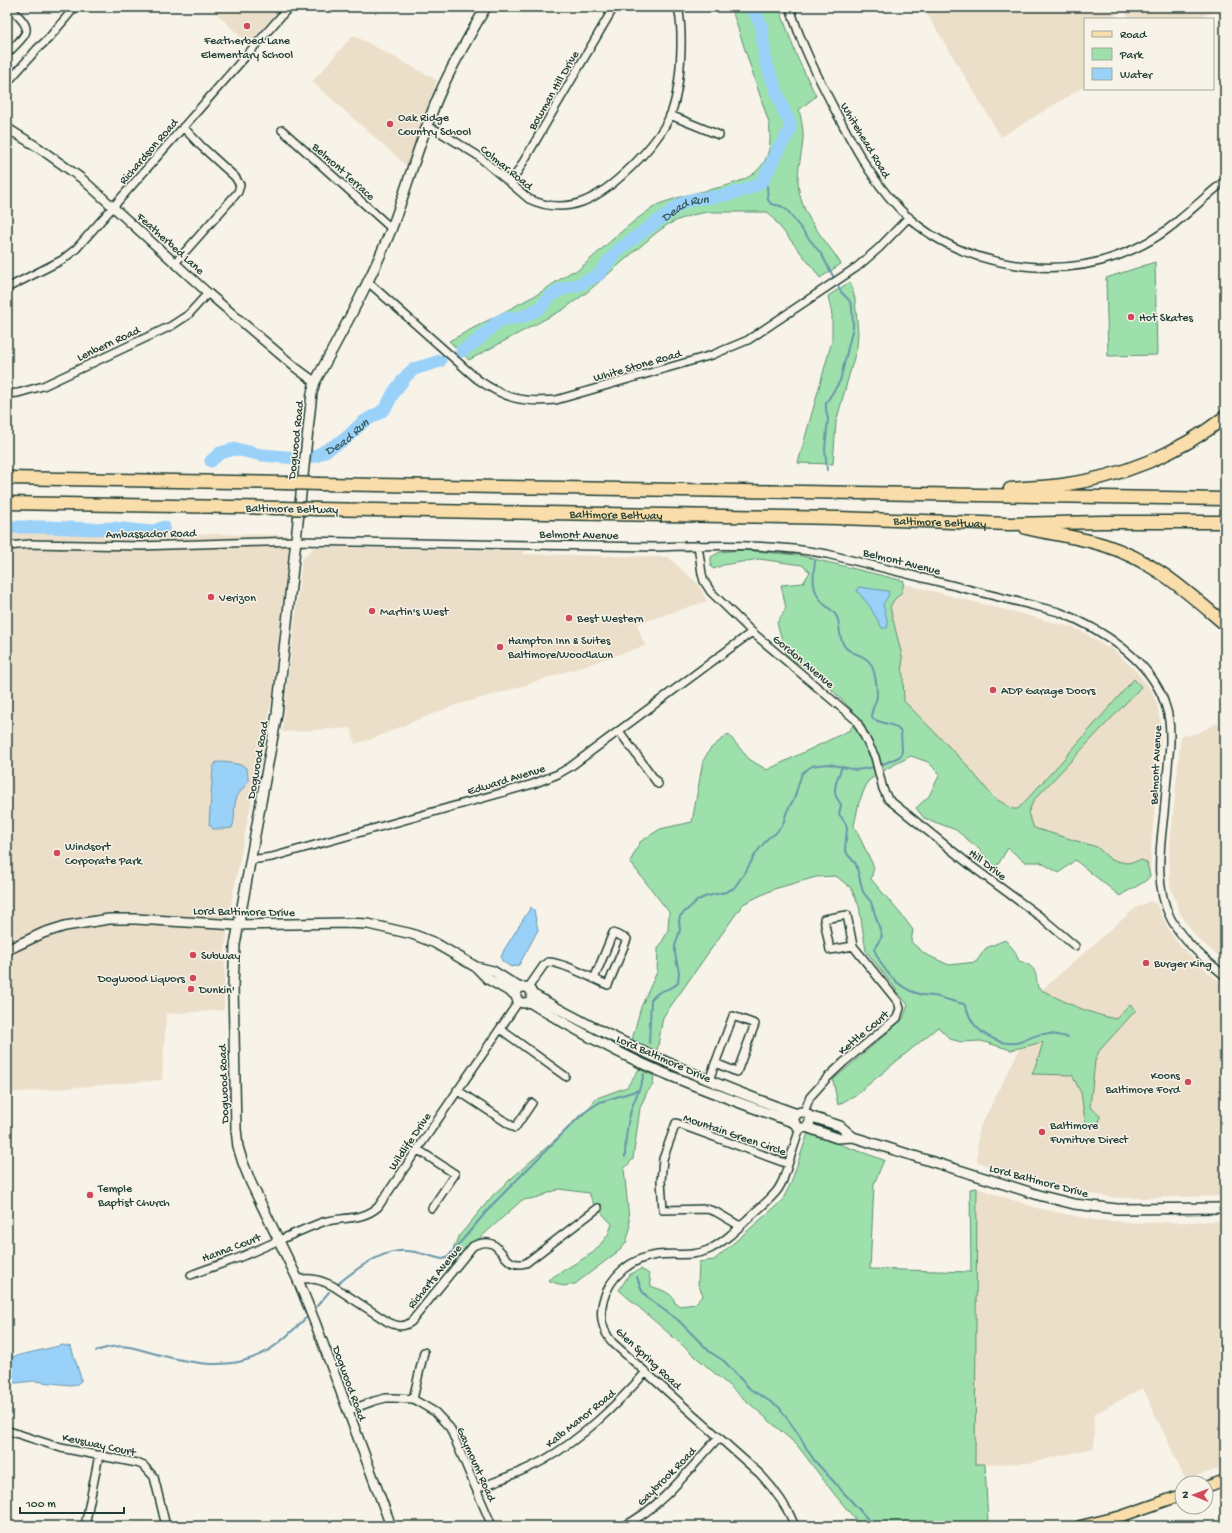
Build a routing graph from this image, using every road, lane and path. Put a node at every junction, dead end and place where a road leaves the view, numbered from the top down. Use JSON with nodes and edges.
{"nodes":[{"id":1,"x":9,"y":7,"type":"edge"},
{"id":2,"x":75,"y":7,"type":"edge"},
{"id":3,"x":289,"y":7,"type":"edge"},
{"id":4,"x":486,"y":7,"type":"edge"},
{"id":5,"x":614,"y":7,"type":"edge"},
{"id":6,"x":678,"y":7,"type":"edge"},
{"id":7,"x":790,"y":7,"type":"edge"},
{"id":8,"x":7,"y":54,"type":"edge"},
{"id":9,"x":7,"y":83,"type":"edge"},
{"id":10,"x":670,"y":115,"type":"junction"},
{"id":11,"x":183,"y":127,"type":"junction"},
{"id":12,"x":427,"y":127,"type":"junction"},
{"id":13,"x":7,"y":128,"type":"edge"},
{"id":14,"x":282,"y":130,"type":"dead end"},
{"id":15,"x":719,"y":135,"type":"dead end"},
{"id":16,"x":1225,"y":181,"type":"edge"},
{"id":17,"x":511,"y":183,"type":"junction"},
{"id":18,"x":114,"y":207,"type":"junction"},
{"id":19,"x":909,"y":217,"type":"junction"},
{"id":20,"x":391,"y":228,"type":"junction"},
{"id":21,"x":175,"y":263,"type":"junction"},
{"id":22,"x":368,"y":282,"type":"junction"},
{"id":23,"x":7,"y":288,"type":"edge"},
{"id":24,"x":208,"y":294,"type":"junction"},
{"id":25,"x":315,"y":382,"type":"junction"},
{"id":26,"x":7,"y":394,"type":"edge"},
{"id":27,"x":1225,"y":418,"type":"edge"},
{"id":28,"x":7,"y":478,"type":"edge"},
{"id":29,"x":942,"y":494,"type":"junction"},
{"id":30,"x":1225,"y":500,"type":"edge"},
{"id":31,"x":7,"y":503,"type":"edge"},
{"id":32,"x":1225,"y":522,"type":"edge"},
{"id":33,"x":1010,"y":524,"type":"junction"},
{"id":34,"x":296,"y":541,"type":"junction"},
{"id":35,"x":698,"y":545,"type":"junction"},
{"id":36,"x":7,"y":546,"type":"edge"},
{"id":37,"x":1225,"y":624,"type":"edge"},
{"id":38,"x":752,"y":632,"type":"junction"},
{"id":39,"x":619,"y":731,"type":"junction"},
{"id":40,"x":658,"y":784,"type":"dead end"},
{"id":41,"x":888,"y":799,"type":"joint"},
{"id":42,"x":250,"y":860,"type":"junction"},
{"id":43,"x":237,"y":925,"type":"junction"},
{"id":44,"x":853,"y":946,"type":"junction"},
{"id":45,"x":1075,"y":946,"type":"dead end"},
{"id":46,"x":7,"y":950,"type":"edge"},
{"id":47,"x":1225,"y":976,"type":"edge"},
{"id":48,"x":594,"y":980,"type":"junction"},
{"id":49,"x":524,"y":995,"type":"junction"},
{"id":50,"x":500,"y":1029,"type":"junction"},
{"id":51,"x":715,"y":1064,"type":"junction"},
{"id":52,"x":565,"y":1076,"type":"dead end"},
{"id":53,"x":709,"y":1080,"type":"junction"},
{"id":54,"x":457,"y":1090,"type":"junction"},
{"id":55,"x":532,"y":1103,"type":"dead end"},
{"id":56,"x":804,"y":1114,"type":"junction"},
{"id":57,"x":800,"y":1126,"type":"junction"},
{"id":58,"x":853,"y":1137,"type":"junction"},
{"id":59,"x":417,"y":1149,"type":"junction"},
{"id":60,"x":788,"y":1164,"type":"junction"},
{"id":61,"x":432,"y":1208,"type":"dead end"},
{"id":62,"x":598,"y":1208,"type":"dead end"},
{"id":63,"x":1225,"y":1208,"type":"edge"},
{"id":64,"x":740,"y":1226,"type":"junction"},
{"id":65,"x":279,"y":1240,"type":"junction"},
{"id":66,"x":190,"y":1275,"type":"dead end"},
{"id":67,"x":298,"y":1280,"type":"junction"},
{"id":68,"x":424,"y":1352,"type":"dead end"},
{"id":69,"x":646,"y":1372,"type":"junction"},
{"id":70,"x":413,"y":1399,"type":"junction"},
{"id":71,"x":347,"y":1411,"type":"junction"},
{"id":72,"x":9,"y":1431,"type":"dead end"},
{"id":73,"x":719,"y":1437,"type":"junction"},
{"id":74,"x":99,"y":1455,"type":"junction"},
{"id":75,"x":1224,"y":1481,"type":"edge"},
{"id":76,"x":1214,"y":1484,"type":"edge"},
{"id":77,"x":476,"y":1489,"type":"junction"},
{"id":78,"x":1174,"y":1498,"type":"edge"},
{"id":79,"x":7,"y":1525,"type":"edge"},
{"id":80,"x":11,"y":1526,"type":"edge"},
{"id":81,"x":85,"y":1526,"type":"edge"},
{"id":82,"x":166,"y":1526,"type":"edge"},
{"id":83,"x":391,"y":1526,"type":"edge"},
{"id":84,"x":492,"y":1526,"type":"edge"},
{"id":85,"x":624,"y":1526,"type":"edge"},
{"id":86,"x":795,"y":1526,"type":"edge"},
{"id":87,"x":1080,"y":1526,"type":"edge"}],
"edges":[{"from":1,"to":8,"type":"street"},
{"from":2,"to":9,"type":"street"},
{"from":3,"to":11,"type":"street","name":"Richardson Road"},
{"from":4,"to":12,"type":"main road","name":"Dogwood Road"},
{"from":5,"to":17,"type":"street","name":"Bowman Hill Drive"},
{"from":6,"to":10,"type":"street","name":"Colmar Road"},
{"from":7,"to":19,"type":"street","name":"Whitehead Road"},
{"from":10,"to":15,"type":"street"},
{"from":10,"to":17,"type":"street","name":"Colmar Road"},
{"from":11,"to":18,"type":"street","name":"Richardson Road"},
{"from":11,"to":21,"type":"street"},
{"from":12,"to":17,"type":"street","name":"Colmar Road"},
{"from":12,"to":20,"type":"main road","name":"Dogwood Road"},
{"from":13,"to":18,"type":"street","name":"Featherbed Lane"},
{"from":14,"to":20,"type":"street","name":"Belmont Terrace"},
{"from":16,"to":19,"type":"street","name":"Whitehead Road"},
{"from":18,"to":21,"type":"street","name":"Featherbed Lane"},
{"from":18,"to":23,"type":"street","name":"Richardson Road"},
{"from":19,"to":22,"type":"street","name":"White Stone Road"},
{"from":20,"to":22,"type":"main road","name":"Dogwood Road"},
{"from":21,"to":24,"type":"street","name":"Featherbed Lane"},
{"from":22,"to":25,"type":"main road","name":"Dogwood Road"},
{"from":24,"to":25,"type":"street","name":"Featherbed Lane"},
{"from":24,"to":26,"type":"street","name":"Lenbern Road"},
{"from":25,"to":34,"type":"main road","name":"Dogwood Road"},
{"from":27,"to":29,"type":"highway"},
{"from":28,"to":29,"type":"highway","name":"Baltimore Beltway","bridge":true},
{"from":29,"to":30,"type":"highway","name":"Baltimore Beltway"},
{"from":31,"to":33,"type":"highway","name":"Baltimore Beltway","bridge":true},
{"from":32,"to":33,"type":"highway","name":"Baltimore Beltway"},
{"from":33,"to":37,"type":"highway"},
{"from":34,"to":35,"type":"street","name":"Belmont Avenue"},
{"from":34,"to":36,"type":"street","name":"Ambassador Road"},
{"from":34,"to":42,"type":"main road","name":"Dogwood Road"},
{"from":35,"to":38,"type":"street","name":"Gordon Avenue"},
{"from":35,"to":47,"type":"street","name":"Belmont Avenue"},
{"from":38,"to":39,"type":"street","name":"Edward Avenue"},
{"from":38,"to":41,"type":"street","name":"Gordon Avenue"},
{"from":39,"to":40,"type":"street"},
{"from":39,"to":42,"type":"street","name":"Edward Avenue"},
{"from":41,"to":45,"type":"street","name":"Hill Drive"},
{"from":42,"to":43,"type":"main road","name":"Dogwood Road"},
{"from":43,"to":46,"type":"main road","name":"Lord Baltimore Drive"},
{"from":43,"to":49,"type":"main road","name":"Lord Baltimore Drive"},
{"from":43,"to":65,"type":"main road","name":"Dogwood Road"},
{"from":44,"to":44,"type":"street","name":"Kettle Court"},
{"from":44,"to":56,"type":"street","name":"Kettle Court"},
{"from":48,"to":48,"type":"street","name":"Wildlife Drive"},
{"from":48,"to":49,"type":"street","name":"Wildlife Drive"},
{"from":49,"to":50,"type":"street","name":"Wildlife Drive"},
{"from":49,"to":53,"type":"main road","name":"Lord Baltimore Drive"},
{"from":49,"to":57,"type":"main road","name":"Lord Baltimore Drive"},
{"from":50,"to":52,"type":"street"},
{"from":50,"to":54,"type":"street","name":"Wildlife Drive"},
{"from":51,"to":51,"type":"street"},
{"from":51,"to":53,"type":"street"},
{"from":53,"to":56,"type":"main road","name":"Lord Baltimore Drive"},
{"from":54,"to":55,"type":"street"},
{"from":54,"to":59,"type":"street","name":"Wildlife Drive"},
{"from":56,"to":57,"type":"main road"},
{"from":56,"to":57,"type":"main road"},
{"from":56,"to":58,"type":"main road","name":"Lord Baltimore Drive"},
{"from":57,"to":58,"type":"main road","name":"Lord Baltimore Drive"},
{"from":57,"to":60,"type":"street","name":"Glen Spring Road"},
{"from":58,"to":63,"type":"main road","name":"Lord Baltimore Drive"},
{"from":59,"to":61,"type":"street"},
{"from":59,"to":65,"type":"street","name":"Wildlife Drive"},
{"from":60,"to":64,"type":"street","name":"Glen Spring Road"},
{"from":60,"to":64,"type":"street","name":"Mountain Green Circle"},
{"from":62,"to":67,"type":"street","name":"Richarts Avenue"},
{"from":64,"to":69,"type":"street","name":"Glen Spring Road"},
{"from":65,"to":66,"type":"street","name":"Hanna Court"},
{"from":65,"to":67,"type":"main road","name":"Dogwood Road"},
{"from":67,"to":71,"type":"main road","name":"Dogwood Road"},
{"from":68,"to":70,"type":"street"},
{"from":69,"to":73,"type":"street","name":"Glen Spring Road"},
{"from":69,"to":77,"type":"street","name":"Kalb Manor Road"},
{"from":70,"to":71,"type":"street","name":"Gaymount Road"},
{"from":70,"to":77,"type":"street","name":"Gaymount Road"},
{"from":71,"to":83,"type":"main road","name":"Dogwood Road"},
{"from":72,"to":74,"type":"street","name":"Kevsway Court"},
{"from":73,"to":85,"type":"street","name":"Gaybrook Road"},
{"from":73,"to":86,"type":"street","name":"Glen Spring Road"},
{"from":74,"to":81,"type":"street"},
{"from":74,"to":82,"type":"street","name":"Kevsway Court"},
{"from":75,"to":76,"type":"main road"},
{"from":77,"to":84,"type":"street","name":"Gaymount Road"},
{"from":78,"to":87,"type":"main road"},
{"from":79,"to":80,"type":"street"}]}
